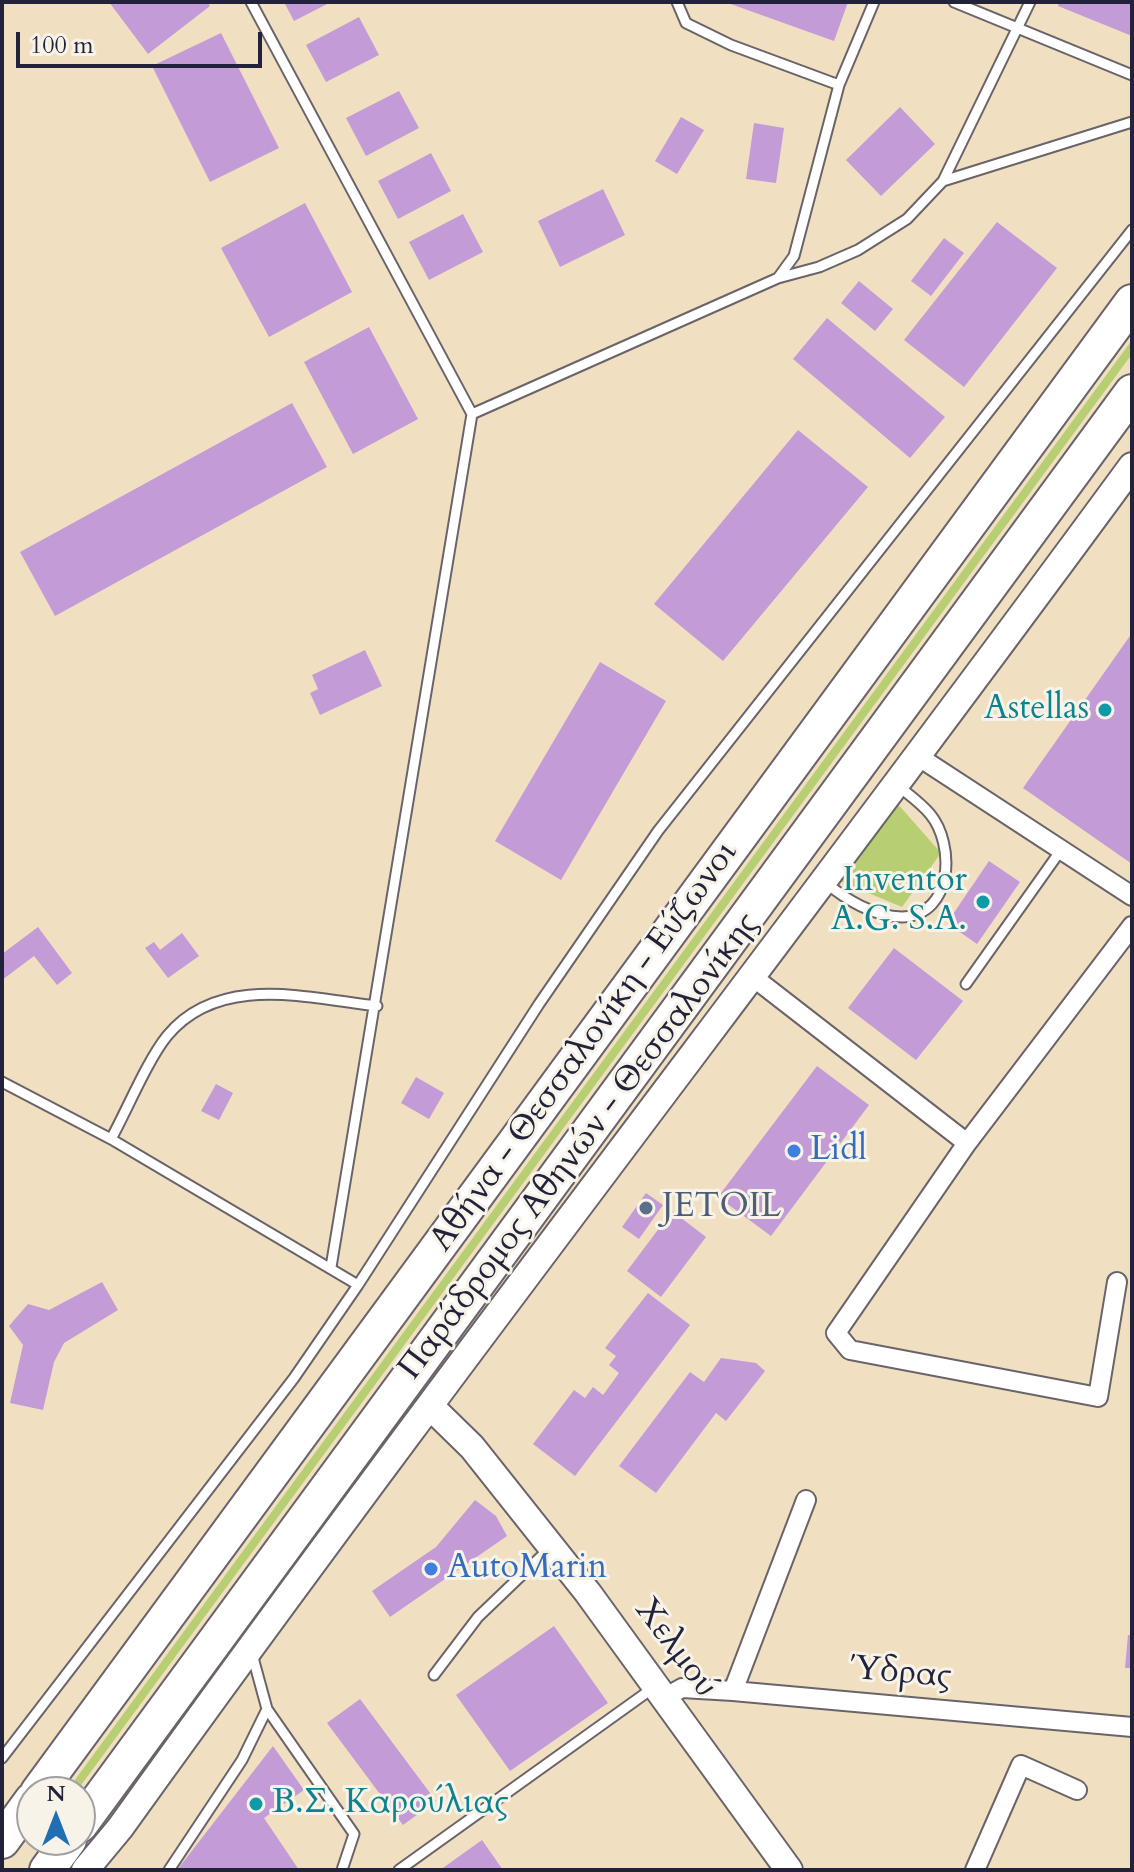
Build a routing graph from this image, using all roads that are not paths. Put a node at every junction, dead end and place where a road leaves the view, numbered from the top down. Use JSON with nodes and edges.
{"nodes":[{"id":1,"x":251,"y":2,"type":"edge"},
{"id":2,"x":677,"y":2,"type":"edge"},
{"id":3,"x":874,"y":2,"type":"edge"},
{"id":4,"x":954,"y":2,"type":"edge"},
{"id":5,"x":1030,"y":2,"type":"edge"},
{"id":6,"x":1020,"y":28,"type":"junction"},
{"id":7,"x":1132,"y":75,"type":"edge"},
{"id":8,"x":839,"y":85,"type":"junction"},
{"id":9,"x":1132,"y":122,"type":"edge"},
{"id":10,"x":943,"y":181,"type":"junction"},
{"id":11,"x":1132,"y":230,"type":"edge"},
{"id":12,"x":778,"y":278,"type":"junction"},
{"id":13,"x":1132,"y":302,"type":"edge"},
{"id":14,"x":1132,"y":392,"type":"edge"},
{"id":15,"x":472,"y":414,"type":"junction"},
{"id":16,"x":1132,"y":466,"type":"edge"},
{"id":17,"x":919,"y":757,"type":"junction"},
{"id":18,"x":897,"y":785,"type":"junction"},
{"id":19,"x":1061,"y":850,"type":"junction"},
{"id":20,"x":825,"y":882,"type":"junction"},
{"id":21,"x":1132,"y":896,"type":"edge"},
{"id":22,"x":1132,"y":926,"type":"edge"},
{"id":23,"x":753,"y":977,"type":"junction"},
{"id":24,"x":966,"y":984,"type":"dead end"},
{"id":25,"x":377,"y":1006,"type":"junction"},
{"id":26,"x":2,"y":1082,"type":"edge"},
{"id":27,"x":111,"y":1139,"type":"junction"},
{"id":28,"x":967,"y":1143,"type":"junction"},
{"id":29,"x":331,"y":1267,"type":"junction"},
{"id":30,"x":1117,"y":1282,"type":"dead end"},
{"id":31,"x":358,"y":1285,"type":"junction"},
{"id":32,"x":430,"y":1406,"type":"junction"},
{"id":33,"x":806,"y":1500,"type":"dead end"},
{"id":34,"x":552,"y":1547,"type":"junction"},
{"id":35,"x":250,"y":1647,"type":"junction"},
{"id":36,"x":434,"y":1675,"type":"dead end"},
{"id":37,"x":662,"y":1691,"type":"junction"},
{"id":38,"x":733,"y":1691,"type":"junction"},
{"id":39,"x":267,"y":1709,"type":"junction"},
{"id":40,"x":1132,"y":1727,"type":"edge"},
{"id":41,"x":2,"y":1758,"type":"edge"},
{"id":42,"x":50,"y":1776,"type":"edge"},
{"id":43,"x":1077,"y":1790,"type":"dead end"},
{"id":44,"x":96,"y":1803,"type":"edge"},
{"id":45,"x":16,"y":1822,"type":"edge"},
{"id":46,"x":2,"y":1841,"type":"edge"},
{"id":47,"x":85,"y":1870,"type":"edge"},
{"id":48,"x":169,"y":1870,"type":"edge"},
{"id":49,"x":342,"y":1870,"type":"edge"},
{"id":50,"x":399,"y":1870,"type":"edge"},
{"id":51,"x":789,"y":1870,"type":"edge"},
{"id":52,"x":975,"y":1870,"type":"edge"}],
"edges":[{"from":1,"to":15,"type":"lane"},
{"from":2,"to":8,"type":"lane"},
{"from":3,"to":8,"type":"lane"},
{"from":4,"to":6,"type":"lane"},
{"from":5,"to":6,"type":"lane"},
{"from":6,"to":7,"type":"lane"},
{"from":6,"to":10,"type":"lane"},
{"from":8,"to":12,"type":"lane"},
{"from":9,"to":10,"type":"lane"},
{"from":10,"to":12,"type":"lane"},
{"from":11,"to":31,"type":"lane"},
{"from":12,"to":15,"type":"lane"},
{"from":13,"to":42,"type":"highway","name":"Αθήνα - Θεσσαλονίκη - Εύζωνοι"},
{"from":14,"to":44,"type":"highway","name":"Αθήνα - Θεσσαλονίκη - Εύζωνοι"},
{"from":15,"to":25,"type":"lane"},
{"from":16,"to":17,"type":"main road","name":"Παράδρομος Αθηνών - Θεσσαλονίκης"},
{"from":17,"to":18,"type":"main road","name":"Παράδρομος Αθηνών - Θεσσαλονίκης"},
{"from":17,"to":19,"type":"street"},
{"from":18,"to":20,"type":"main road","name":"Παράδρομος Αθηνών - Θεσσαλονίκης"},
{"from":18,"to":20,"type":"lane"},
{"from":19,"to":21,"type":"street"},
{"from":19,"to":24,"type":"lane"},
{"from":20,"to":23,"type":"main road","name":"Παράδρομος Αθηνών - Θεσσαλονίκης"},
{"from":22,"to":28,"type":"street"},
{"from":23,"to":28,"type":"street"},
{"from":23,"to":32,"type":"main road","name":"Παράδρομος Αθηνών - Θεσσαλονίκης"},
{"from":25,"to":27,"type":"lane"},
{"from":25,"to":29,"type":"lane"},
{"from":26,"to":27,"type":"lane"},
{"from":27,"to":29,"type":"lane"},
{"from":28,"to":30,"type":"street"},
{"from":29,"to":31,"type":"lane"},
{"from":31,"to":41,"type":"lane"},
{"from":32,"to":34,"type":"main road","name":"Χελμού"},
{"from":32,"to":35,"type":"main road","name":"Παράδρομος Αθηνών - Θεσσαλονίκης"},
{"from":33,"to":38,"type":"street"},
{"from":34,"to":36,"type":"lane"},
{"from":34,"to":37,"type":"main road","name":"Χελμού"},
{"from":35,"to":39,"type":"lane"},
{"from":35,"to":47,"type":"main road","name":"Παράδρομος Αθηνών - Θεσσαλονίκης"},
{"from":37,"to":38,"type":"street","name":"Ύδρας"},
{"from":37,"to":50,"type":"lane"},
{"from":37,"to":51,"type":"main road","name":"Χελμού"},
{"from":38,"to":40,"type":"street","name":"Ύδρας"},
{"from":39,"to":48,"type":"lane"},
{"from":39,"to":49,"type":"lane"},
{"from":43,"to":52,"type":"street"},
{"from":45,"to":46,"type":"highway"}]}
